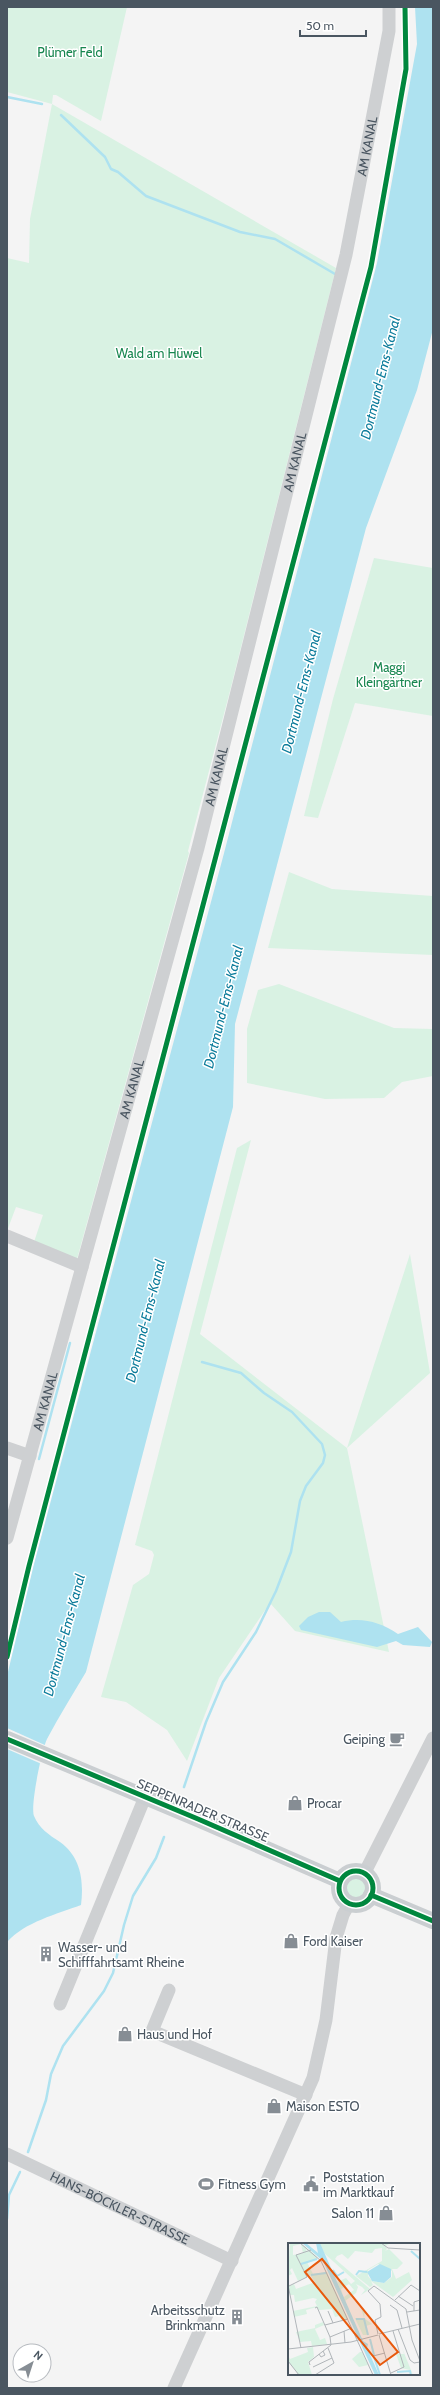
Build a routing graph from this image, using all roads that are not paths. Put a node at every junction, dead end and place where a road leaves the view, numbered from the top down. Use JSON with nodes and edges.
{"nodes":[{"id":1,"x":389,"y":7,"type":"edge"},
{"id":2,"x":7,"y":1236,"type":"edge"},
{"id":3,"x":82,"y":1266,"type":"junction"},
{"id":4,"x":7,"y":1448,"type":"edge"},
{"id":5,"x":30,"y":1456,"type":"junction"},
{"id":6,"x":7,"y":1538,"type":"edge"},
{"id":7,"x":433,"y":1738,"type":"edge"},
{"id":8,"x":7,"y":1739,"type":"edge"},
{"id":9,"x":145,"y":1797,"type":"junction"},
{"id":10,"x":364,"y":1874,"type":"junction"},
{"id":11,"x":340,"y":1881,"type":"junction"},
{"id":12,"x":372,"y":1895,"type":"junction"},
{"id":13,"x":349,"y":1904,"type":"junction"},
{"id":14,"x":433,"y":1921,"type":"edge"},
{"id":15,"x":169,"y":1990,"type":"dead end"},
{"id":16,"x":60,"y":2004,"type":"dead end"},
{"id":17,"x":306,"y":2095,"type":"junction"},
{"id":18,"x":7,"y":2154,"type":"edge"},
{"id":19,"x":232,"y":2261,"type":"junction"},
{"id":20,"x":174,"y":2388,"type":"edge"}],
"edges":[{"from":1,"to":3,"type":"street","name":"AM KANAL"},
{"from":2,"to":3,"type":"street"},
{"from":3,"to":5,"type":"street","name":"AM KANAL"},
{"from":4,"to":5,"type":"street"},
{"from":5,"to":6,"type":"street","name":"AM KANAL"},
{"from":7,"to":10,"type":"street"},
{"from":8,"to":9,"type":"main road","name":"SEPPENRADER STRASSE"},
{"from":9,"to":11,"type":"main road","name":"SEPPENRADER STRASSE"},
{"from":9,"to":16,"type":"street","name":"SEPPENRADER STRASSE"},
{"from":10,"to":11,"type":"main road"},
{"from":10,"to":12,"type":"main road"},
{"from":11,"to":13,"type":"main road"},
{"from":12,"to":13,"type":"main road"},
{"from":12,"to":14,"type":"main road"},
{"from":13,"to":17,"type":"street"},
{"from":15,"to":17,"type":"street"},
{"from":17,"to":19,"type":"street"},
{"from":18,"to":19,"type":"street","name":"HANS-BÖCKLER-STRASSE"},
{"from":19,"to":20,"type":"street"}]}
